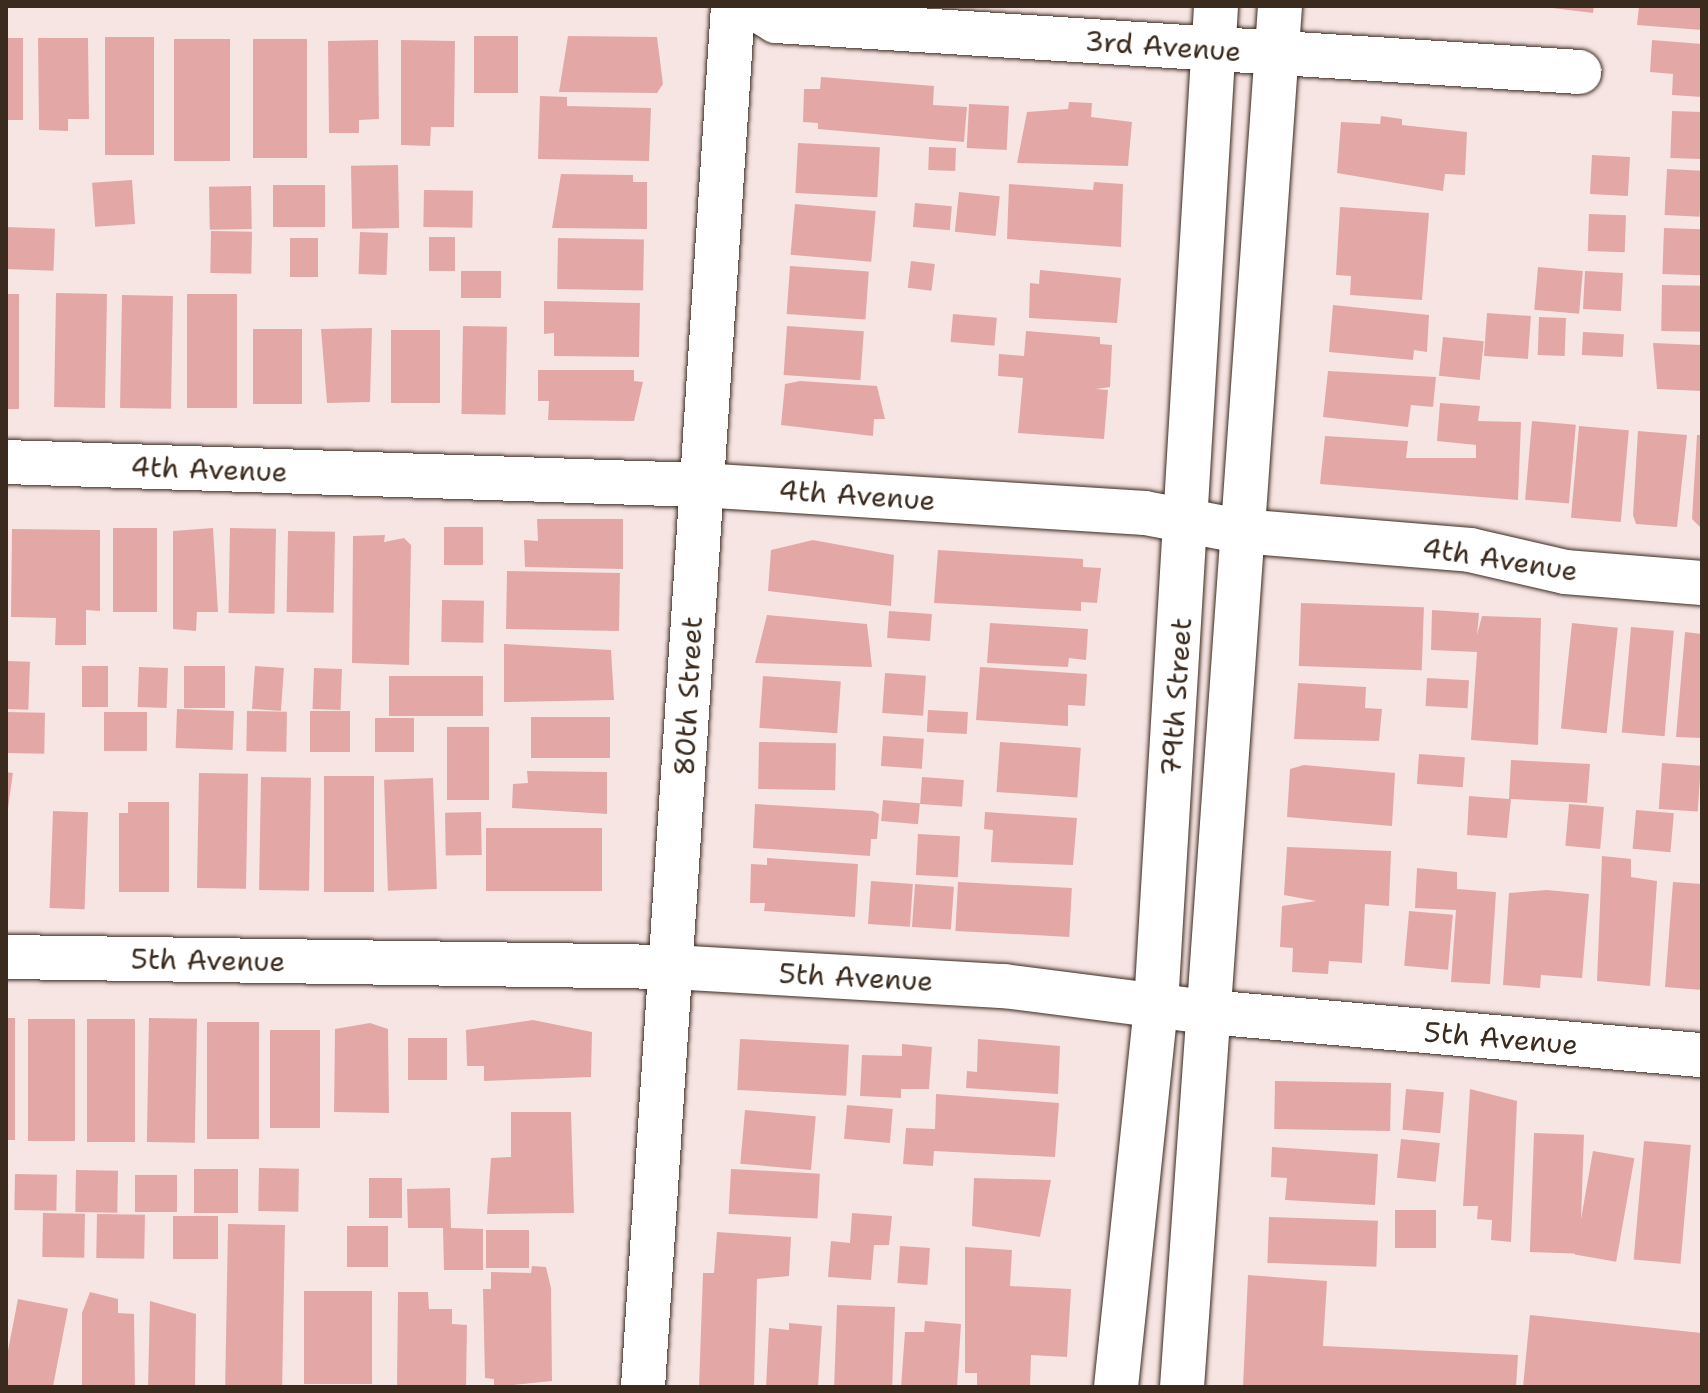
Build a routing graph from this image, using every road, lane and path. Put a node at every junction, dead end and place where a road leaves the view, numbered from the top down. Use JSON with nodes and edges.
{"nodes":[{"id":1,"x":733,"y":6,"type":"edge"},
{"id":2,"x":751,"y":6,"type":"edge"},
{"id":3,"x":1216,"y":6,"type":"edge"},
{"id":4,"x":1280,"y":6,"type":"edge"},
{"id":5,"x":1213,"y":49,"type":"junction"},
{"id":6,"x":1277,"y":53,"type":"junction"},
{"id":7,"x":1579,"y":72,"type":"dead end"},
{"id":8,"x":6,"y":462,"type":"edge"},
{"id":9,"x":700,"y":485,"type":"junction"},
{"id":10,"x":1187,"y":517,"type":"junction"},
{"id":11,"x":1240,"y":531,"type":"junction"},
{"id":12,"x":1702,"y":583,"type":"edge"},
{"id":13,"x":6,"y":957,"type":"edge"},
{"id":14,"x":672,"y":967,"type":"junction"},
{"id":15,"x":1156,"y":1005,"type":"junction"},
{"id":16,"x":1208,"y":1012,"type":"junction"},
{"id":17,"x":1702,"y":1055,"type":"edge"},
{"id":18,"x":643,"y":1387,"type":"edge"},
{"id":19,"x":1116,"y":1387,"type":"edge"},
{"id":20,"x":1182,"y":1387,"type":"edge"}],
"edges":[{"from":1,"to":9,"type":"street","name":"80th Street"},
{"from":2,"to":5,"type":"street","name":"3rd Avenue"},
{"from":3,"to":5,"type":"street","name":"79th Street"},
{"from":4,"to":6,"type":"street","name":"79th Street"},
{"from":5,"to":6,"type":"street","name":"3rd Avenue"},
{"from":5,"to":10,"type":"street","name":"79th Street"},
{"from":6,"to":7,"type":"street","name":"3rd Avenue"},
{"from":6,"to":11,"type":"street","name":"79th Street"},
{"from":8,"to":9,"type":"street","name":"4th Avenue"},
{"from":9,"to":10,"type":"street","name":"4th Avenue"},
{"from":9,"to":14,"type":"street","name":"80th Street"},
{"from":10,"to":11,"type":"street","name":"4th Avenue"},
{"from":10,"to":15,"type":"street","name":"79th Street"},
{"from":11,"to":12,"type":"street","name":"4th Avenue"},
{"from":11,"to":16,"type":"street","name":"79th Street"},
{"from":13,"to":14,"type":"street","name":"5th Avenue"},
{"from":14,"to":15,"type":"street","name":"5th Avenue"},
{"from":14,"to":18,"type":"street","name":"80th Street"},
{"from":15,"to":16,"type":"street","name":"5th Avenue"},
{"from":15,"to":19,"type":"street","name":"79th Street"},
{"from":16,"to":17,"type":"street","name":"5th Avenue"},
{"from":16,"to":20,"type":"street","name":"79th Street"}]}
